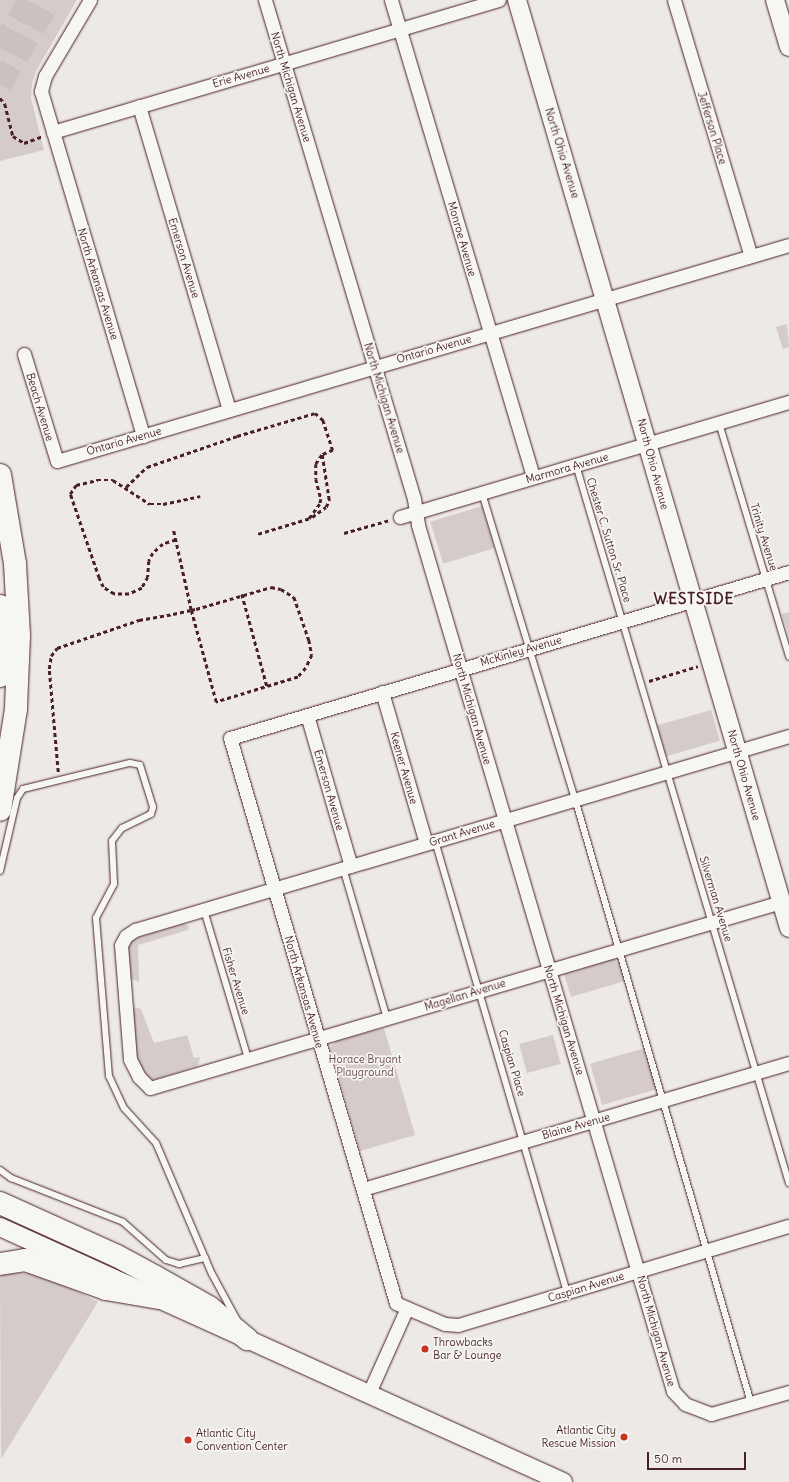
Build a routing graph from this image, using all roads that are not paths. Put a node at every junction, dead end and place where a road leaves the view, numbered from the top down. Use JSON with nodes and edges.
{"nodes":[{"id":1,"x":90,"y":0,"type":"edge"},
{"id":2,"x":265,"y":0,"type":"edge"},
{"id":3,"x":391,"y":0,"type":"edge"},
{"id":4,"x":499,"y":0,"type":"edge"},
{"id":5,"x":517,"y":0,"type":"edge"},
{"id":6,"x":674,"y":0,"type":"edge"},
{"id":7,"x":775,"y":0,"type":"edge"},
{"id":8,"x":400,"y":29,"type":"junction"},
{"id":9,"x":789,"y":46,"type":"edge"},
{"id":10,"x":284,"y":64,"type":"junction"},
{"id":11,"x":139,"y":106,"type":"junction"},
{"id":12,"x":53,"y":132,"type":"junction"},
{"id":13,"x":789,"y":245,"type":"edge"},
{"id":14,"x":751,"y":256,"type":"junction"},
{"id":15,"x":605,"y":299,"type":"junction"},
{"id":16,"x":490,"y":333,"type":"junction"},
{"id":17,"x":24,"y":354,"type":"dead end"},
{"id":18,"x":374,"y":367,"type":"junction"},
{"id":19,"x":789,"y":402,"type":"edge"},
{"id":20,"x":230,"y":410,"type":"junction"},
{"id":21,"x":719,"y":423,"type":"junction"},
{"id":22,"x":143,"y":436,"type":"junction"},
{"id":23,"x":647,"y":444,"type":"junction"},
{"id":24,"x":57,"y":461,"type":"joint"},
{"id":25,"x":576,"y":465,"type":"junction"},
{"id":26,"x":0,"y":475,"type":"edge"},
{"id":27,"x":533,"y":478,"type":"junction"},
{"id":28,"x":482,"y":493,"type":"junction"},
{"id":29,"x":415,"y":513,"type":"junction"},
{"id":30,"x":400,"y":517,"type":"road end"},
{"id":31,"x":789,"y":572,"type":"edge"},
{"id":32,"x":766,"y":579,"type":"junction"},
{"id":33,"x":693,"y":600,"type":"junction"},
{"id":34,"x":0,"y":606,"type":"edge"},
{"id":35,"x":623,"y":621,"type":"junction"},
{"id":36,"x":529,"y":649,"type":"junction"},
{"id":37,"x":789,"y":657,"type":"edge"},
{"id":38,"x":460,"y":669,"type":"junction"},
{"id":39,"x":0,"y":676,"type":"edge"},
{"id":40,"x":382,"y":692,"type":"junction"},
{"id":41,"x":307,"y":715,"type":"junction"},
{"id":42,"x":789,"y":736,"type":"edge"},
{"id":43,"x":230,"y":738,"type":"joint"},
{"id":44,"x":737,"y":751,"type":"junction"},
{"id":45,"x":667,"y":772,"type":"junction"},
{"id":46,"x":575,"y":799,"type":"junction"},
{"id":47,"x":0,"y":810,"type":"edge"},
{"id":48,"x":505,"y":820,"type":"junction"},
{"id":49,"x":431,"y":842,"type":"junction"},
{"id":50,"x":347,"y":867,"type":"junction"},
{"id":51,"x":0,"y":871,"type":"edge"},
{"id":52,"x":274,"y":889,"type":"junction"},
{"id":53,"x":781,"y":902,"type":"junction"},
{"id":54,"x":204,"y":910,"type":"junction"},
{"id":55,"x":713,"y":922,"type":"junction"},
{"id":56,"x":789,"y":928,"type":"edge"},
{"id":57,"x":619,"y":949,"type":"junction"},
{"id":58,"x":549,"y":970,"type":"junction"},
{"id":59,"x":480,"y":991,"type":"junction"},
{"id":60,"x":387,"y":1018,"type":"junction"},
{"id":61,"x":317,"y":1039,"type":"junction"},
{"id":62,"x":248,"y":1059,"type":"junction"},
{"id":63,"x":789,"y":1063,"type":"edge"},
{"id":64,"x":757,"y":1073,"type":"junction"},
{"id":65,"x":150,"y":1088,"type":"joint"},
{"id":66,"x":663,"y":1101,"type":"junction"},
{"id":67,"x":594,"y":1121,"type":"junction"},
{"id":68,"x":525,"y":1142,"type":"junction"},
{"id":69,"x":0,"y":1170,"type":"edge"},
{"id":70,"x":789,"y":1183,"type":"edge"},
{"id":71,"x":363,"y":1189,"type":"junction"},
{"id":72,"x":0,"y":1203,"type":"edge"},
{"id":73,"x":789,"y":1226,"type":"edge"},
{"id":74,"x":2,"y":1227,"type":"edge"},
{"id":75,"x":707,"y":1250,"type":"junction"},
{"id":76,"x":205,"y":1258,"type":"junction"},
{"id":77,"x":0,"y":1264,"type":"edge"},
{"id":78,"x":639,"y":1271,"type":"junction"},
{"id":79,"x":567,"y":1292,"type":"junction"},
{"id":80,"x":160,"y":1298,"type":"junction"},
{"id":81,"x":407,"y":1308,"type":"junction"},
{"id":82,"x":247,"y":1339,"type":"junction"},
{"id":83,"x":789,"y":1392,"type":"edge"},
{"id":84,"x":368,"y":1395,"type":"junction"},
{"id":85,"x":750,"y":1403,"type":"junction"},
{"id":86,"x":562,"y":1482,"type":"edge"}],
"edges":[{"from":1,"to":12,"type":"street","name":"North Arkansas Avenue"},
{"from":2,"to":10,"type":"street","name":"North Michigan Avenue"},
{"from":3,"to":8,"type":"street","name":"Monroe Avenue"},
{"from":4,"to":8,"type":"street","name":"Erie Avenue"},
{"from":5,"to":15,"type":"street","name":"North Ohio Avenue"},
{"from":6,"to":14,"type":"street","name":"Jefferson Place"},
{"from":7,"to":9,"type":"street"},
{"from":8,"to":10,"type":"street","name":"Erie Avenue"},
{"from":8,"to":16,"type":"street","name":"Monroe Avenue"},
{"from":10,"to":11,"type":"street","name":"Erie Avenue"},
{"from":10,"to":18,"type":"street","name":"North Michigan Avenue"},
{"from":11,"to":12,"type":"street","name":"Erie Avenue"},
{"from":11,"to":20,"type":"street","name":"Emerson Avenue"},
{"from":12,"to":22,"type":"street","name":"North Arkansas Avenue"},
{"from":13,"to":14,"type":"street","name":"Ontario Avenue"},
{"from":14,"to":15,"type":"street","name":"Ontario Avenue"},
{"from":15,"to":16,"type":"street","name":"Ontario Avenue"},
{"from":15,"to":23,"type":"street","name":"North Ohio Avenue"},
{"from":16,"to":18,"type":"street","name":"Ontario Avenue"},
{"from":16,"to":27,"type":"street","name":"Monroe Avenue"},
{"from":17,"to":24,"type":"street","name":"Beach Avenue"},
{"from":18,"to":20,"type":"street","name":"Ontario Avenue"},
{"from":18,"to":29,"type":"street","name":"North Michigan Avenue"},
{"from":19,"to":21,"type":"street","name":"Marmora Avenue"},
{"from":20,"to":22,"type":"street","name":"Ontario Avenue"},
{"from":21,"to":23,"type":"street","name":"Marmora Avenue"},
{"from":21,"to":32,"type":"lane","name":"Trinity Avenue"},
{"from":22,"to":24,"type":"street","name":"Ontario Avenue"},
{"from":23,"to":25,"type":"street","name":"Marmora Avenue"},
{"from":23,"to":33,"type":"street","name":"North Ohio Avenue"},
{"from":25,"to":27,"type":"street","name":"Marmora Avenue"},
{"from":25,"to":35,"type":"lane","name":"Chester C. Sutton Sr. Place"},
{"from":26,"to":47,"type":"highway"},
{"from":27,"to":28,"type":"street","name":"Marmora Avenue"},
{"from":28,"to":29,"type":"street","name":"Marmora Avenue"},
{"from":28,"to":36,"type":"lane"},
{"from":29,"to":30,"type":"street","name":"Marmora Avenue"},
{"from":29,"to":38,"type":"street","name":"North Michigan Avenue"},
{"from":31,"to":32,"type":"street","name":"McKinley Avenue"},
{"from":32,"to":33,"type":"street","name":"McKinley Avenue"},
{"from":32,"to":37,"type":"lane","name":"Trinity Avenue"},
{"from":33,"to":35,"type":"street","name":"McKinley Avenue"},
{"from":33,"to":44,"type":"street","name":"North Ohio Avenue"},
{"from":34,"to":39,"type":"highway"},
{"from":35,"to":36,"type":"street","name":"McKinley Avenue"},
{"from":35,"to":45,"type":"lane","name":"Silverman Avenue"},
{"from":36,"to":38,"type":"street","name":"McKinley Avenue"},
{"from":36,"to":46,"type":"lane"},
{"from":38,"to":40,"type":"street","name":"McKinley Avenue"},
{"from":38,"to":48,"type":"street","name":"North Michigan Avenue"},
{"from":40,"to":41,"type":"street","name":"McKinley Avenue"},
{"from":40,"to":49,"type":"street","name":"Keener Avenue"},
{"from":41,"to":43,"type":"street","name":"McKinley Avenue"},
{"from":41,"to":50,"type":"street","name":"Emerson Avenue"},
{"from":42,"to":44,"type":"street","name":"Grant Avenue"},
{"from":43,"to":52,"type":"street","name":"North Arkansas Avenue"},
{"from":44,"to":45,"type":"street","name":"Grant Avenue"},
{"from":44,"to":53,"type":"street","name":"North Ohio Avenue"},
{"from":45,"to":46,"type":"street","name":"Grant Avenue"},
{"from":45,"to":55,"type":"lane","name":"Silverman Avenue"},
{"from":46,"to":48,"type":"street","name":"Grant Avenue"},
{"from":46,"to":57,"type":"lane"},
{"from":48,"to":49,"type":"street","name":"Grant Avenue"},
{"from":48,"to":58,"type":"street","name":"North Michigan Avenue"},
{"from":49,"to":50,"type":"street","name":"Grant Avenue"},
{"from":49,"to":59,"type":"lane","name":"Caspian Place"},
{"from":50,"to":52,"type":"street","name":"Grant Avenue"},
{"from":50,"to":60,"type":"lane"},
{"from":51,"to":76,"type":"lane"},
{"from":52,"to":54,"type":"street","name":"Grant Avenue"},
{"from":52,"to":61,"type":"street","name":"North Arkansas Avenue"},
{"from":53,"to":55,"type":"street","name":"Magellan Avenue"},
{"from":53,"to":56,"type":"street","name":"North Ohio Avenue"},
{"from":54,"to":62,"type":"lane","name":"Fisher Avenue"},
{"from":54,"to":65,"type":"street","name":"Grant Avenue"},
{"from":55,"to":57,"type":"street","name":"Magellan Avenue"},
{"from":55,"to":64,"type":"lane","name":"Silverman Avenue"},
{"from":57,"to":58,"type":"street","name":"Magellan Avenue"},
{"from":57,"to":66,"type":"lane"},
{"from":58,"to":59,"type":"street","name":"Magellan Avenue"},
{"from":58,"to":67,"type":"street","name":"North Michigan Avenue"},
{"from":59,"to":60,"type":"street","name":"Magellan Avenue"},
{"from":59,"to":68,"type":"lane","name":"Caspian Place"},
{"from":60,"to":61,"type":"street","name":"Magellan Avenue"},
{"from":61,"to":62,"type":"street","name":"Magellan Avenue"},
{"from":61,"to":71,"type":"street","name":"North Arkansas Avenue"},
{"from":62,"to":65,"type":"street","name":"Magellan Avenue"},
{"from":63,"to":64,"type":"street","name":"Blaine Avenue"},
{"from":64,"to":66,"type":"street","name":"Blaine Avenue"},
{"from":64,"to":70,"type":"lane","name":"Silverman Avenue"},
{"from":66,"to":67,"type":"street","name":"Blaine Avenue"},
{"from":66,"to":75,"type":"lane"},
{"from":67,"to":68,"type":"street","name":"Blaine Avenue"},
{"from":67,"to":78,"type":"street","name":"North Michigan Avenue"},
{"from":68,"to":71,"type":"street","name":"Blaine Avenue"},
{"from":68,"to":79,"type":"lane","name":"Caspian Place"},
{"from":69,"to":76,"type":"lane"},
{"from":71,"to":81,"type":"street","name":"North Arkansas Avenue"},
{"from":72,"to":82,"type":"highway"},
{"from":73,"to":75,"type":"street","name":"Caspian Avenue"},
{"from":74,"to":80,"type":"street"},
{"from":75,"to":78,"type":"street","name":"Caspian Avenue"},
{"from":75,"to":85,"type":"lane"},
{"from":76,"to":82,"type":"lane"},
{"from":77,"to":80,"type":"highway"},
{"from":78,"to":79,"type":"street","name":"Caspian Avenue"},
{"from":78,"to":85,"type":"street","name":"North Michigan Avenue"},
{"from":79,"to":81,"type":"street","name":"Caspian Avenue"},
{"from":80,"to":82,"type":"street"},
{"from":81,"to":84,"type":"street"},
{"from":82,"to":84,"type":"street"},
{"from":83,"to":85,"type":"street","name":"North Michigan Avenue"},
{"from":84,"to":86,"type":"street"}]}
